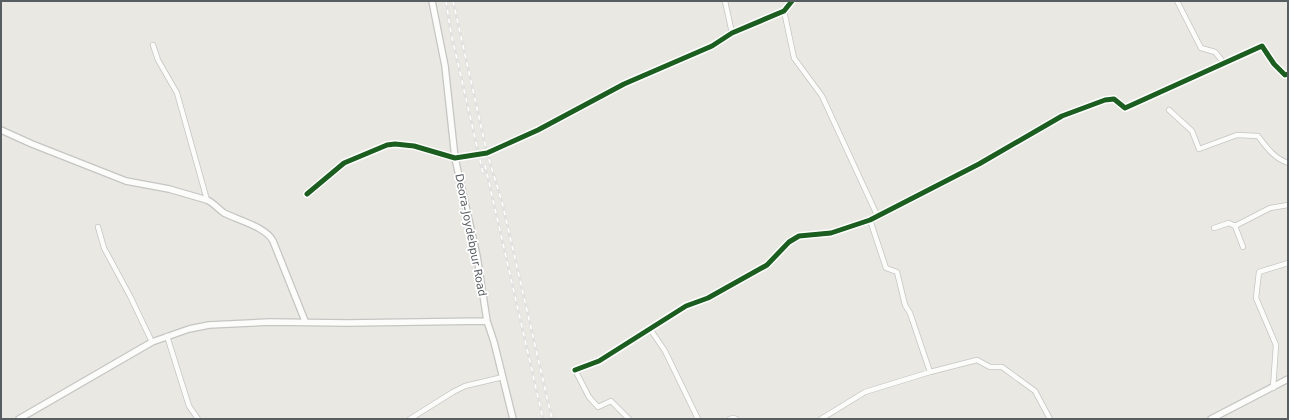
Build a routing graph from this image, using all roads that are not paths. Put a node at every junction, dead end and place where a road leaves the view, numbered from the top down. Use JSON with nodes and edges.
{"nodes":[{"id":1,"x":432,"y":1,"type":"edge"},
{"id":2,"x":725,"y":1,"type":"edge"},
{"id":3,"x":792,"y":1,"type":"edge"},
{"id":4,"x":1177,"y":1,"type":"edge"},
{"id":5,"x":784,"y":11,"type":"junction"},
{"id":6,"x":732,"y":33,"type":"junction"},
{"id":7,"x":154,"y":45,"type":"dead end"},
{"id":8,"x":1224,"y":63,"type":"junction"},
{"id":9,"x":1288,"y":74,"type":"edge"},
{"id":10,"x":1169,"y":110,"type":"dead end"},
{"id":11,"x":1,"y":130,"type":"edge"},
{"id":12,"x":455,"y":158,"type":"junction"},
{"id":13,"x":1288,"y":163,"type":"edge"},
{"id":14,"x":307,"y":194,"type":"dead end"},
{"id":15,"x":207,"y":200,"type":"junction"},
{"id":16,"x":1288,"y":205,"type":"edge"},
{"id":17,"x":878,"y":215,"type":"junction"},
{"id":18,"x":870,"y":220,"type":"junction"},
{"id":19,"x":1235,"y":226,"type":"junction"},
{"id":20,"x":98,"y":228,"type":"dead end"},
{"id":21,"x":1214,"y":228,"type":"dead end"},
{"id":22,"x":1243,"y":247,"type":"dead end"},
{"id":23,"x":1288,"y":263,"type":"edge"},
{"id":24,"x":305,"y":321,"type":"junction"},
{"id":25,"x":487,"y":321,"type":"junction"},
{"id":26,"x":650,"y":329,"type":"junction"},
{"id":27,"x":167,"y":336,"type":"junction"},
{"id":28,"x":152,"y":342,"type":"junction"},
{"id":29,"x":930,"y":372,"type":"junction"},
{"id":30,"x":503,"y":377,"type":"junction"},
{"id":31,"x":1288,"y":379,"type":"edge"},
{"id":32,"x":1273,"y":388,"type":"junction"},
{"id":33,"x":19,"y":419,"type":"edge"},
{"id":34,"x":198,"y":419,"type":"edge"},
{"id":35,"x":410,"y":419,"type":"edge"},
{"id":36,"x":513,"y":419,"type":"edge"},
{"id":37,"x":629,"y":419,"type":"edge"},
{"id":38,"x":698,"y":419,"type":"edge"},
{"id":39,"x":730,"y":419,"type":"edge"},
{"id":40,"x":736,"y":419,"type":"edge"},
{"id":41,"x":821,"y":419,"type":"edge"},
{"id":42,"x":1050,"y":419,"type":"edge"},
{"id":43,"x":1210,"y":419,"type":"edge"}],
"edges":[{"from":1,"to":12,"type":"street","name":"Deora-Joydebpur Road"},
{"from":2,"to":6,"type":"street"},
{"from":3,"to":5,"type":"street"},
{"from":4,"to":8,"type":"street"},
{"from":5,"to":6,"type":"street"},
{"from":5,"to":17,"type":"street"},
{"from":6,"to":12,"type":"street"},
{"from":7,"to":15,"type":"street"},
{"from":8,"to":9,"type":"street"},
{"from":8,"to":17,"type":"street"},
{"from":10,"to":13,"type":"street"},
{"from":11,"to":15,"type":"street"},
{"from":12,"to":14,"type":"street"},
{"from":12,"to":25,"type":"street","name":"Deora-Joydebpur Road"},
{"from":15,"to":24,"type":"street"},
{"from":16,"to":19,"type":"street"},
{"from":17,"to":18,"type":"street"},
{"from":18,"to":26,"type":"street"},
{"from":18,"to":29,"type":"street"},
{"from":19,"to":21,"type":"street"},
{"from":19,"to":22,"type":"street"},
{"from":20,"to":28,"type":"street"},
{"from":23,"to":32,"type":"street"},
{"from":24,"to":25,"type":"street"},
{"from":24,"to":27,"type":"street"},
{"from":25,"to":30,"type":"street","name":"Deora-Joydebpur Road"},
{"from":26,"to":37,"type":"street"},
{"from":26,"to":38,"type":"street"},
{"from":27,"to":28,"type":"street"},
{"from":27,"to":34,"type":"street"},
{"from":28,"to":33,"type":"street"},
{"from":29,"to":41,"type":"street"},
{"from":29,"to":42,"type":"street"},
{"from":30,"to":35,"type":"street"},
{"from":30,"to":36,"type":"street","name":"Deora-Joydebpur Road"},
{"from":31,"to":32,"type":"street"},
{"from":32,"to":43,"type":"street"},
{"from":39,"to":40,"type":"street"}]}
